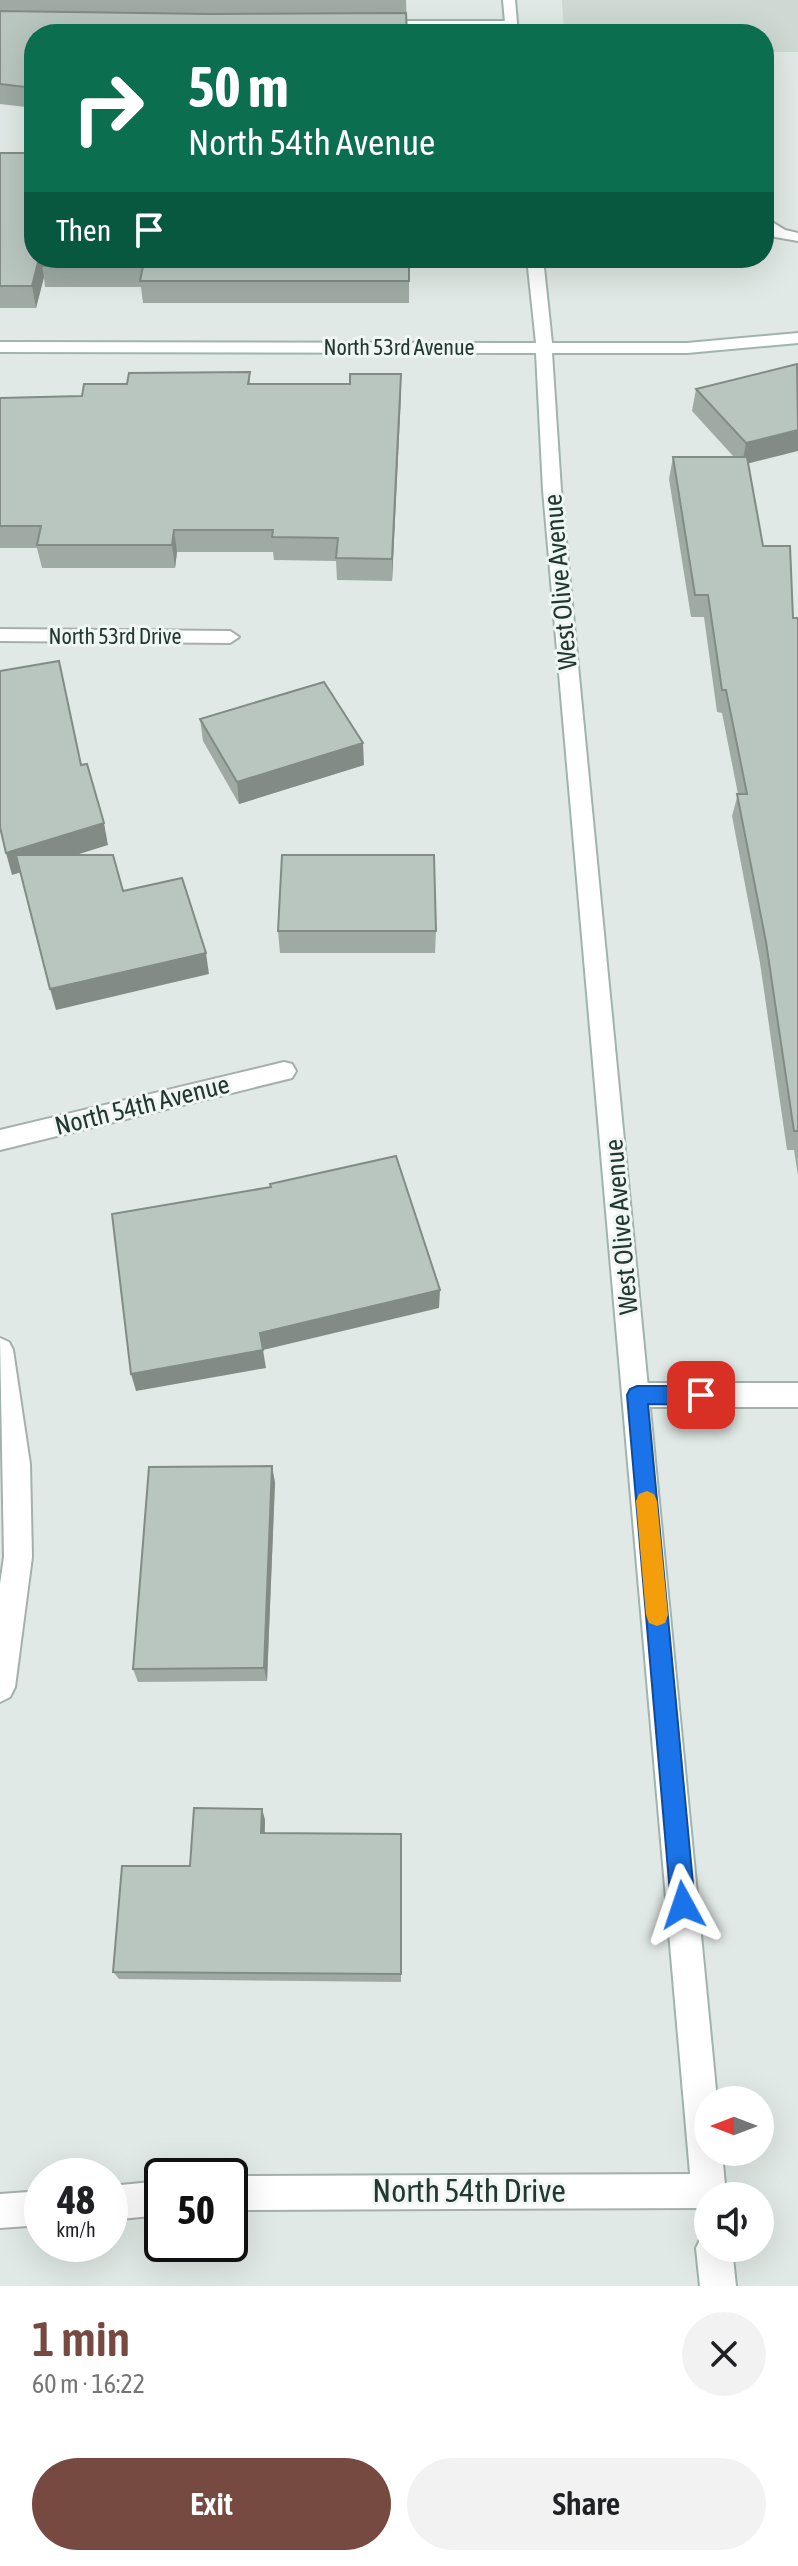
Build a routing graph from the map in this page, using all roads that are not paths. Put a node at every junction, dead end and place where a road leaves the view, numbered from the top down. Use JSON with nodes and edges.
{"nodes":[{"id":1,"x":509,"y":0,"type":"edge"},
{"id":2,"x":511,"y":24,"type":"edge"},
{"id":3,"x":774,"y":229,"type":"edge"},
{"id":4,"x":798,"y":237,"type":"edge"},
{"id":5,"x":536,"y":268,"type":"edge"},
{"id":6,"x":798,"y":338,"type":"edge"},
{"id":7,"x":0,"y":347,"type":"edge"},
{"id":8,"x":544,"y":347,"type":"junction"},
{"id":9,"x":0,"y":635,"type":"edge"},
{"id":10,"x":230,"y":637,"type":"dead end"},
{"id":11,"x":284,"y":1071,"type":"dead end"},
{"id":12,"x":0,"y":1140,"type":"edge"},
{"id":13,"x":0,"y":1350,"type":"edge"},
{"id":14,"x":637,"y":1395,"type":"junction"},
{"id":15,"x":798,"y":1395,"type":"edge"},
{"id":16,"x":0,"y":1687,"type":"edge"},
{"id":17,"x":708,"y":2182,"type":"edge"},
{"id":18,"x":248,"y":2193,"type":"edge"},
{"id":19,"x":694,"y":2194,"type":"edge"},
{"id":20,"x":24,"y":2209,"type":"edge"},
{"id":21,"x":0,"y":2211,"type":"edge"},
{"id":22,"x":715,"y":2262,"type":"edge"},
{"id":23,"x":718,"y":2286,"type":"edge"}],
"edges":[{"from":1,"to":2,"type":"street"},
{"from":3,"to":4,"type":"street"},
{"from":5,"to":8,"type":"street","name":"West Olive Avenue"},
{"from":6,"to":8,"type":"street","name":"North 53rd Avenue"},
{"from":7,"to":8,"type":"street","name":"North 53rd Avenue"},
{"from":8,"to":14,"type":"street","name":"West Olive Avenue"},
{"from":9,"to":10,"type":"street","name":"North 53rd Drive"},
{"from":11,"to":12,"type":"street","name":"North 54th Avenue"},
{"from":13,"to":16,"type":"street"},
{"from":14,"to":15,"type":"street"},
{"from":14,"to":17,"type":"street","name":"West Olive Avenue"},
{"from":18,"to":19,"type":"street","name":"North 54th Drive"},
{"from":20,"to":21,"type":"street"},
{"from":22,"to":23,"type":"street"}]}
